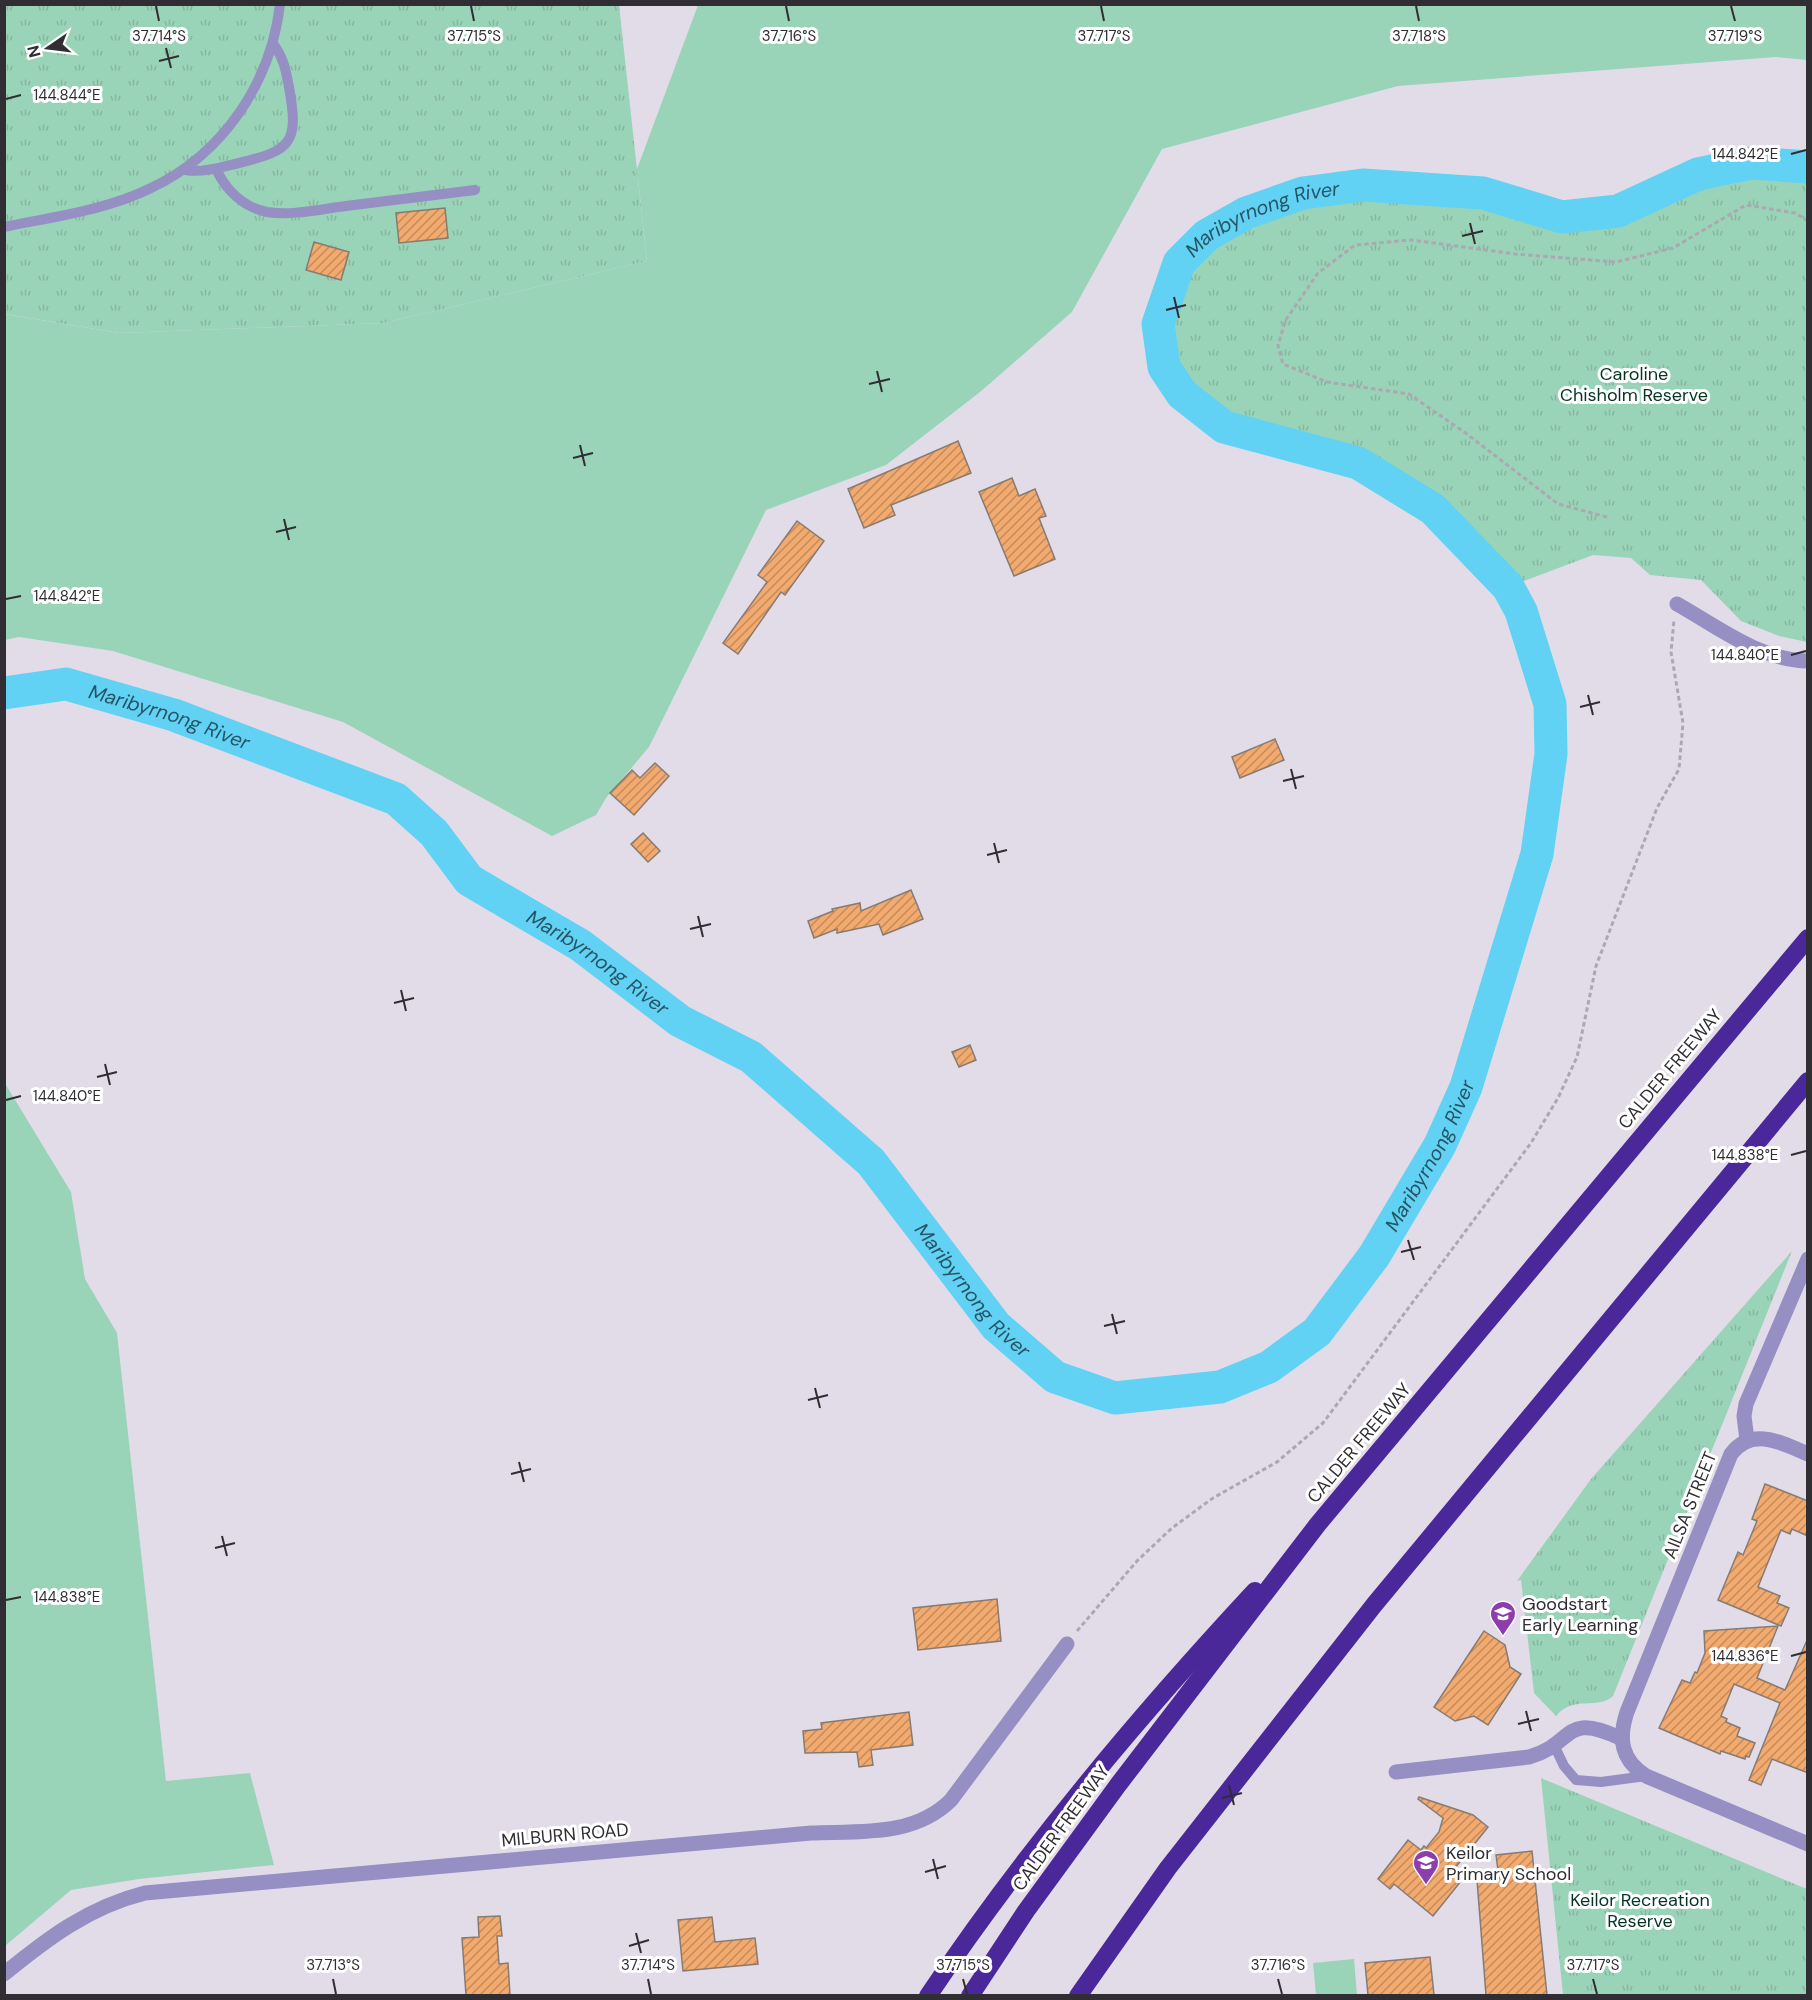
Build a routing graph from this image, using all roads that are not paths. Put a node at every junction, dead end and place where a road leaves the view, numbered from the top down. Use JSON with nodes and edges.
{"nodes":[{"id":1,"x":280,"y":4,"type":"edge"},
{"id":2,"x":274,"y":45,"type":"junction"},
{"id":3,"x":216,"y":168,"type":"junction"},
{"id":4,"x":185,"y":170,"type":"junction"},
{"id":5,"x":475,"y":190,"type":"dead end"},
{"id":6,"x":4,"y":227,"type":"edge"},
{"id":7,"x":1677,"y":604,"type":"road end"},
{"id":8,"x":1808,"y":661,"type":"edge"},
{"id":9,"x":1808,"y":938,"type":"edge"},
{"id":10,"x":1808,"y":1081,"type":"edge"},
{"id":11,"x":1808,"y":1259,"type":"edge"},
{"id":12,"x":1748,"y":1440,"type":"junction"},
{"id":13,"x":1808,"y":1454,"type":"edge"},
{"id":14,"x":1318,"y":1524,"type":"junction"},
{"id":15,"x":1067,"y":1644,"type":"road end"},
{"id":16,"x":1620,"y":1738,"type":"junction"},
{"id":17,"x":1554,"y":1745,"type":"junction"},
{"id":18,"x":1396,"y":1772,"type":"dead end"},
{"id":19,"x":1646,"y":1776,"type":"junction"},
{"id":20,"x":1808,"y":1844,"type":"edge"},
{"id":21,"x":4,"y":1974,"type":"edge"},
{"id":22,"x":928,"y":1995,"type":"edge"},
{"id":23,"x":970,"y":1995,"type":"edge"},
{"id":24,"x":1078,"y":1995,"type":"edge"}],
"edges":[{"from":1,"to":2,"type":"lane"},
{"from":2,"to":3,"type":"lane"},
{"from":2,"to":4,"type":"lane"},
{"from":3,"to":4,"type":"lane"},
{"from":3,"to":5,"type":"lane"},
{"from":4,"to":6,"type":"lane"},
{"from":7,"to":8,"type":"street"},
{"from":9,"to":14,"type":"highway","name":"CALDER FREEWAY"},
{"from":10,"to":24,"type":"highway"},
{"from":11,"to":12,"type":"street"},
{"from":12,"to":13,"type":"street"},
{"from":12,"to":16,"type":"street","name":"AILSA STREET"},
{"from":14,"to":22,"type":"highway"},
{"from":14,"to":23,"type":"highway","name":"CALDER FREEWAY"},
{"from":15,"to":21,"type":"street","name":"MILBURN ROAD"},
{"from":16,"to":17,"type":"street"},
{"from":16,"to":19,"type":"street"},
{"from":17,"to":18,"type":"street"},
{"from":17,"to":19,"type":"lane"},
{"from":19,"to":20,"type":"street"}]}
